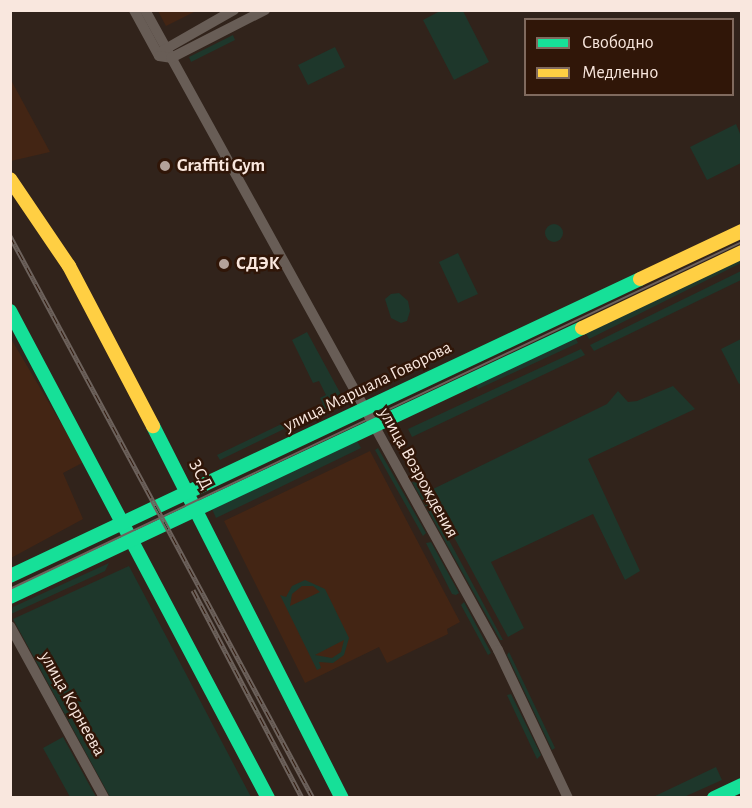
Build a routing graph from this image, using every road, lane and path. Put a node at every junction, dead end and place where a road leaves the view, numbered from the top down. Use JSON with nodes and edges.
{"nodes":[{"id":1,"x":134,"y":10,"type":"edge"},
{"id":2,"x":145,"y":10,"type":"edge"},
{"id":3,"x":234,"y":10,"type":"edge"},
{"id":4,"x":265,"y":10,"type":"edge"},
{"id":5,"x":162,"y":51,"type":"junction"},
{"id":6,"x":171,"y":58,"type":"junction"},
{"id":7,"x":10,"y":178,"type":"edge"},
{"id":8,"x":741,"y":231,"type":"edge"},
{"id":9,"x":741,"y":252,"type":"edge"},
{"id":10,"x":10,"y":310,"type":"edge"},
{"id":11,"x":363,"y":410,"type":"junction"},
{"id":12,"x":373,"y":424,"type":"junction"},
{"id":13,"x":10,"y":576,"type":"edge"},
{"id":14,"x":10,"y":597,"type":"edge"},
{"id":15,"x":10,"y":626,"type":"edge"},
{"id":16,"x":741,"y":784,"type":"edge"},
{"id":17,"x":104,"y":798,"type":"edge"},
{"id":18,"x":268,"y":798,"type":"edge"},
{"id":19,"x":342,"y":798,"type":"edge"},
{"id":20,"x":568,"y":798,"type":"edge"},
{"id":21,"x":714,"y":798,"type":"edge"}],
"edges":[{"from":1,"to":5,"type":"street","name":"улица Возрождения"},
{"from":2,"to":5,"type":"street","name":"улица Возрождения"},
{"from":3,"to":5,"type":"street"},
{"from":4,"to":6,"type":"street"},
{"from":5,"to":6,"type":"street","name":"улица Возрождения"},
{"from":6,"to":11,"type":"street","name":"улица Возрождения"},
{"from":7,"to":19,"type":"main road","name":"ЗСД"},
{"from":8,"to":11,"type":"main road","name":"улица Маршала Говорова"},
{"from":9,"to":12,"type":"main road","name":"улица Маршала Говорова"},
{"from":10,"to":18,"type":"main road"},
{"from":11,"to":12,"type":"street","name":"улица Возрождения"},
{"from":11,"to":13,"type":"main road","name":"улица Маршала Говорова"},
{"from":12,"to":14,"type":"main road","name":"улица Маршала Говорова"},
{"from":12,"to":20,"type":"street","name":"улица Возрождения"},
{"from":15,"to":17,"type":"street","name":"улица Корнеева"},
{"from":16,"to":21,"type":"main road"}]}
